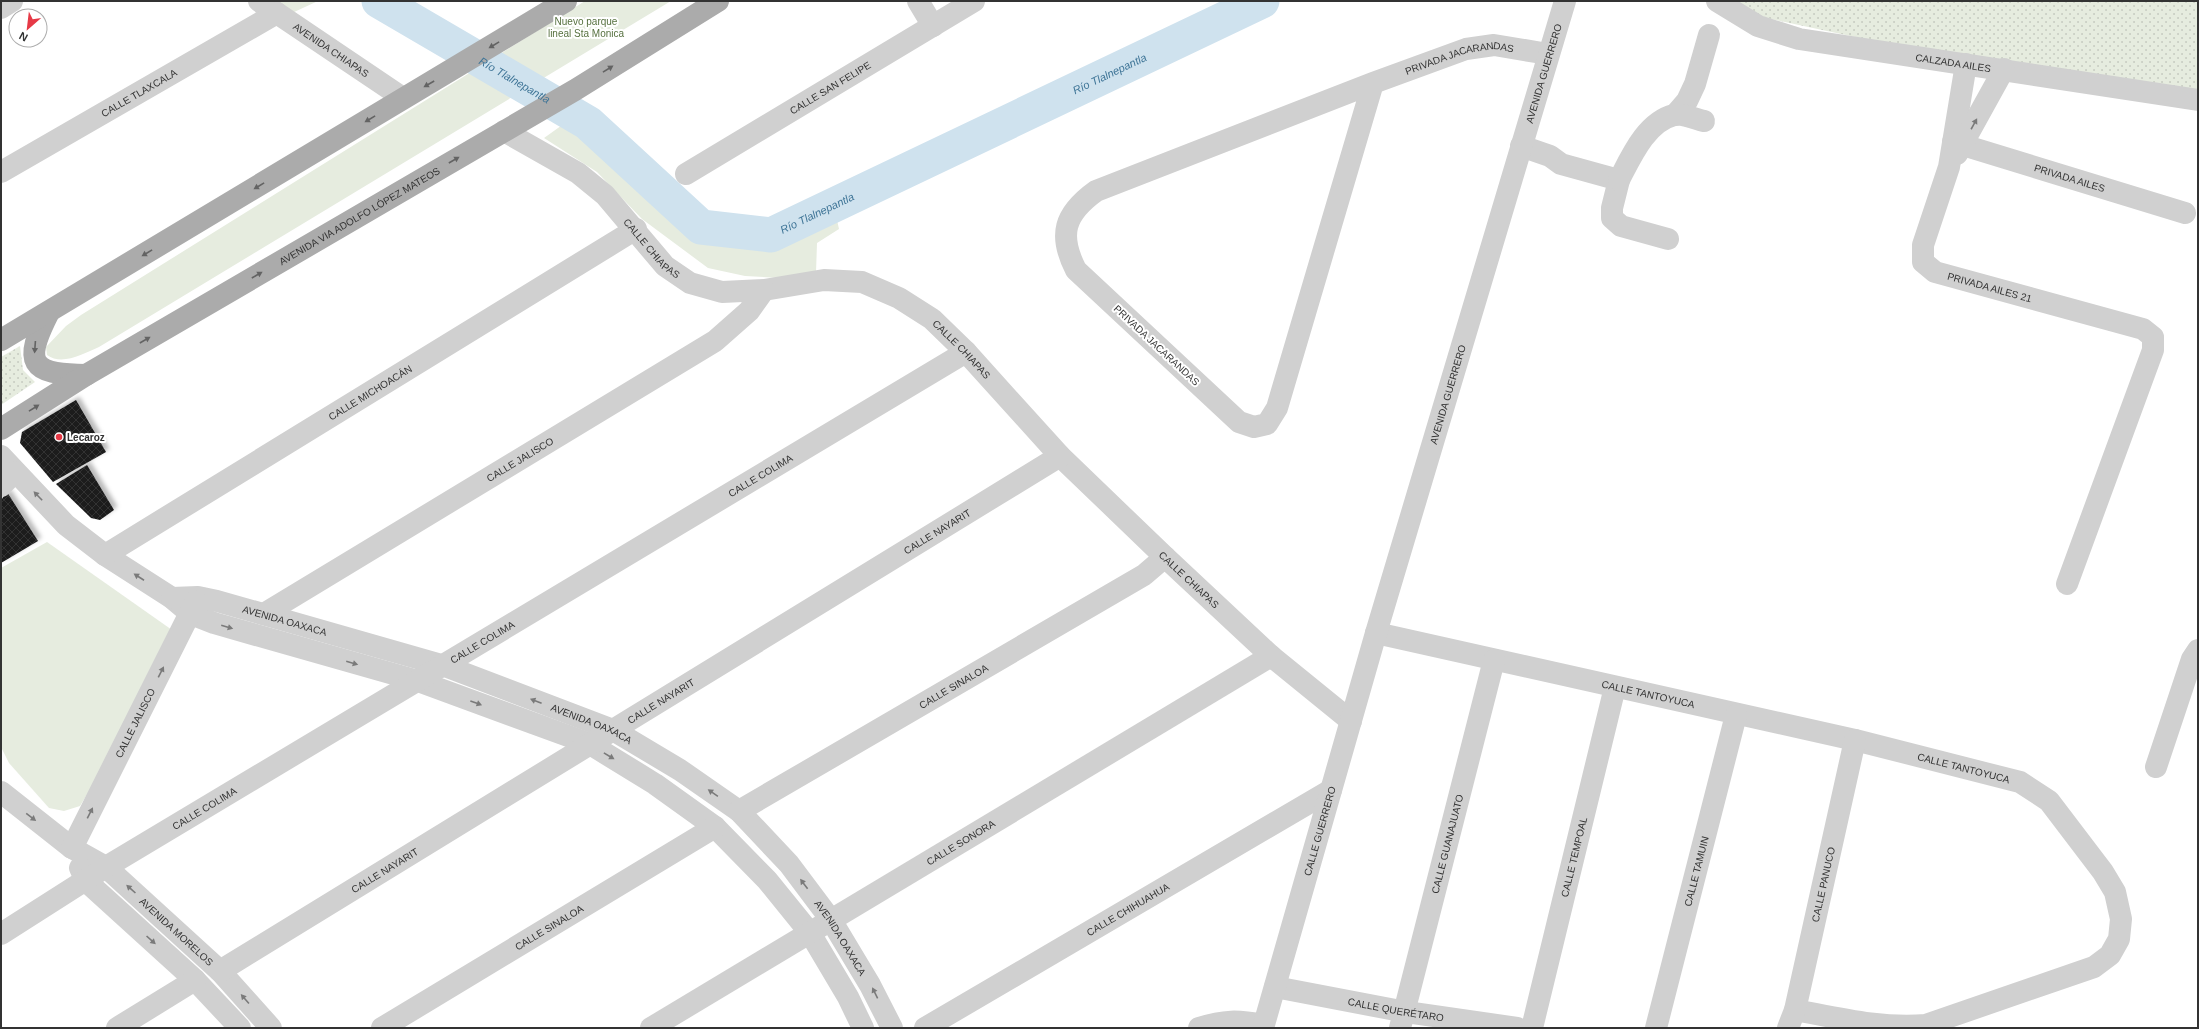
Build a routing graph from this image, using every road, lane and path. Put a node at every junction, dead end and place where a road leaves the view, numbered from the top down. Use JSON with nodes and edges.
{"nodes":[{"id":1,"x":12,"y":1,"type":"edge"},
{"id":2,"x":259,"y":1,"type":"edge"},
{"id":3,"x":566,"y":1,"type":"edge"},
{"id":4,"x":718,"y":1,"type":"edge"},
{"id":5,"x":918,"y":1,"type":"edge"},
{"id":6,"x":974,"y":1,"type":"edge"},
{"id":7,"x":1565,"y":1,"type":"edge"},
{"id":8,"x":1717,"y":1,"type":"edge"},
{"id":9,"x":1,"y":8,"type":"edge"},
{"id":10,"x":277,"y":13,"type":"junction"},
{"id":11,"x":933,"y":26,"type":"junction"},
{"id":12,"x":1709,"y":35,"type":"dead end"},
{"id":13,"x":1548,"y":54,"type":"junction"},
{"id":14,"x":1966,"y":64,"type":"junction"},
{"id":15,"x":2004,"y":69,"type":"junction"},
{"id":16,"x":1373,"y":83,"type":"junction"},
{"id":17,"x":403,"y":98,"type":"junction"},
{"id":18,"x":2198,"y":100,"type":"edge"},
{"id":19,"x":1675,"y":115,"type":"junction"},
{"id":20,"x":1704,"y":121,"type":"dead end"},
{"id":21,"x":504,"y":131,"type":"junction"},
{"id":22,"x":1958,"y":144,"type":"junction"},
{"id":23,"x":1519,"y":150,"type":"junction"},
{"id":24,"x":1,"y":172,"type":"edge"},
{"id":25,"x":686,"y":174,"type":"dead end"},
{"id":26,"x":1619,"y":180,"type":"junction"},
{"id":27,"x":2185,"y":213,"type":"dead end"},
{"id":28,"x":636,"y":229,"type":"junction"},
{"id":29,"x":1668,"y":239,"type":"dead end"},
{"id":30,"x":764,"y":290,"type":"junction"},
{"id":31,"x":49,"y":312,"type":"junction"},
{"id":32,"x":1,"y":340,"type":"edge"},
{"id":33,"x":966,"y":352,"type":"junction"},
{"id":34,"x":86,"y":375,"type":"junction"},
{"id":35,"x":1,"y":429,"type":"edge"},
{"id":36,"x":1060,"y":456,"type":"junction"},
{"id":37,"x":6,"y":471,"type":"edge"},
{"id":38,"x":105,"y":555,"type":"junction"},
{"id":39,"x":1165,"y":557,"type":"junction"},
{"id":40,"x":2067,"y":584,"type":"dead end"},
{"id":41,"x":194,"y":606,"type":"junction"},
{"id":42,"x":264,"y":614,"type":"junction"},
{"id":43,"x":1376,"y":633,"type":"junction"},
{"id":44,"x":2198,"y":650,"type":"edge"},
{"id":45,"x":1271,"y":656,"type":"junction"},
{"id":46,"x":1494,"y":660,"type":"junction"},
{"id":47,"x":444,"y":666,"type":"junction"},
{"id":48,"x":418,"y":681,"type":"junction"},
{"id":49,"x":1615,"y":687,"type":"junction"},
{"id":50,"x":1736,"y":715,"type":"junction"},
{"id":51,"x":1351,"y":720,"type":"junction"},
{"id":52,"x":614,"y":730,"type":"junction"},
{"id":53,"x":1854,"y":740,"type":"junction"},
{"id":54,"x":590,"y":744,"type":"junction"},
{"id":55,"x":2156,"y":767,"type":"dead end"},
{"id":56,"x":1331,"y":790,"type":"junction"},
{"id":57,"x":1,"y":792,"type":"edge"},
{"id":58,"x":739,"y":811,"type":"junction"},
{"id":59,"x":715,"y":827,"type":"junction"},
{"id":60,"x":72,"y":848,"type":"junction"},
{"id":61,"x":106,"y":866,"type":"junction"},
{"id":62,"x":86,"y":881,"type":"junction"},
{"id":63,"x":831,"y":920,"type":"junction"},
{"id":64,"x":810,"y":933,"type":"junction"},
{"id":65,"x":1,"y":934,"type":"edge"},
{"id":66,"x":220,"y":971,"type":"junction"},
{"id":67,"x":195,"y":980,"type":"junction"},
{"id":68,"x":1275,"y":987,"type":"junction"},
{"id":69,"x":1791,"y":1019,"type":"edge"},
{"id":70,"x":1403,"y":1020,"type":"edge"},
{"id":71,"x":1263,"y":1026,"type":"edge"},
{"id":72,"x":117,"y":1028,"type":"edge"},
{"id":73,"x":240,"y":1028,"type":"edge"},
{"id":74,"x":271,"y":1028,"type":"edge"},
{"id":75,"x":382,"y":1028,"type":"edge"},
{"id":76,"x":651,"y":1028,"type":"edge"},
{"id":77,"x":863,"y":1028,"type":"edge"},
{"id":78,"x":892,"y":1028,"type":"edge"},
{"id":79,"x":924,"y":1028,"type":"edge"},
{"id":80,"x":1199,"y":1028,"type":"edge"},
{"id":81,"x":1517,"y":1028,"type":"edge"},
{"id":82,"x":1532,"y":1028,"type":"edge"},
{"id":83,"x":1656,"y":1028,"type":"edge"}],
"edges":[{"from":1,"to":9,"type":"street"},
{"from":2,"to":10,"type":"street","name":"AVENIDA CHIAPAS"},
{"from":3,"to":17,"type":"main road","one_way":true},
{"from":21,"to":4,"type":"main road","name":"AVENIDA VIA ADOLFO LÓPEZ MATEOS","one_way":true},
{"from":5,"to":11,"type":"street"},
{"from":6,"to":11,"type":"street","name":"CALLE SAN FELIPE"},
{"from":7,"to":13,"type":"street","name":"AVENIDA GUERRERO"},
{"from":8,"to":14,"type":"street","name":"CALZADA AILES"},
{"from":10,"to":17,"type":"street","name":"AVENIDA CHIAPAS"},
{"from":10,"to":24,"type":"street","name":"CALLE TLAXCALA"},
{"from":11,"to":25,"type":"street","name":"CALLE SAN FELIPE"},
{"from":12,"to":19,"type":"street"},
{"from":13,"to":16,"type":"street","name":"PRIVADA JACARANDAS"},
{"from":13,"to":23,"type":"street","name":"AVENIDA GUERRERO"},
{"from":14,"to":15,"type":"street","name":"CALZADA AILES"},
{"from":14,"to":22,"type":"street","name":"PRIVADA AILES 21"},
{"from":15,"to":18,"type":"street","name":"CALZADA AILES"},
{"from":22,"to":15,"type":"street","name":"PRIVADA AILES 21","one_way":true},
{"from":16,"to":16,"type":"street","name":"PRIVADA JACARANDAS"},
{"from":17,"to":31,"type":"main road","one_way":true},
{"from":19,"to":20,"type":"street"},
{"from":19,"to":26,"type":"street"},
{"from":21,"to":28,"type":"street","name":"CALLE CHIAPAS"},
{"from":34,"to":21,"type":"main road","name":"AVENIDA VIA ADOLFO LÓPEZ MATEOS","one_way":true},
{"from":22,"to":27,"type":"street","name":"PRIVADA AILES"},
{"from":22,"to":40,"type":"street","name":"PRIVADA AILES 21"},
{"from":23,"to":26,"type":"street"},
{"from":23,"to":43,"type":"street","name":"AVENIDA GUERRERO"},
{"from":26,"to":29,"type":"street"},
{"from":28,"to":30,"type":"street","name":"CALLE CHIAPAS"},
{"from":28,"to":38,"type":"street","name":"CALLE MICHOACÁN"},
{"from":30,"to":33,"type":"street","name":"CALLE CHIAPAS"},
{"from":30,"to":42,"type":"street","name":"CALLE JALISCO"},
{"from":31,"to":32,"type":"main road"},
{"from":31,"to":34,"type":"main road","one_way":true},
{"from":33,"to":36,"type":"street","name":"CALLE CHIAPAS"},
{"from":33,"to":47,"type":"street","name":"CALLE COLIMA"},
{"from":35,"to":34,"type":"main road","name":"AVENIDA VIA ADOLFO LÓPEZ MATEOS","one_way":true},
{"from":36,"to":39,"type":"street","name":"CALLE CHIAPAS"},
{"from":36,"to":52,"type":"street","name":"CALLE NAYARIT"},
{"from":38,"to":37,"type":"street","name":"AVENIDA OAXACA","one_way":true},
{"from":41,"to":38,"type":"street","name":"AVENIDA OAXACA","one_way":true},
{"from":39,"to":45,"type":"street","name":"CALLE CHIAPAS"},
{"from":39,"to":58,"type":"street","name":"CALLE SINALOA"},
{"from":41,"to":42,"type":"street","name":"AVENIDA OAXACA"},
{"from":41,"to":48,"type":"street","name":"AVENIDA OAXACA","one_way":true},
{"from":60,"to":41,"type":"street","name":"CALLE JALISCO","one_way":true},
{"from":42,"to":47,"type":"street","name":"AVENIDA OAXACA"},
{"from":43,"to":46,"type":"street","name":"CALLE TANTOYUCA"},
{"from":43,"to":51,"type":"street","name":"CALLE GUERRERO"},
{"from":44,"to":55,"type":"street"},
{"from":45,"to":51,"type":"street","name":"CALLE CHIAPAS"},
{"from":45,"to":63,"type":"street","name":"CALLE SONORA"},
{"from":46,"to":49,"type":"street","name":"CALLE TANTOYUCA"},
{"from":46,"to":70,"type":"street","name":"CALLE GUANAJUATO"},
{"from":47,"to":48,"type":"street","name":"CALLE COLIMA"},
{"from":52,"to":47,"type":"street","name":"AVENIDA OAXACA","one_way":true},
{"from":48,"to":54,"type":"street","name":"AVENIDA OAXACA","one_way":true},
{"from":48,"to":61,"type":"street","name":"CALLE COLIMA"},
{"from":49,"to":50,"type":"street","name":"CALLE TANTOYUCA"},
{"from":49,"to":82,"type":"street","name":"CALLE TEMPOAL"},
{"from":50,"to":53,"type":"street","name":"CALLE TANTOYUCA"},
{"from":50,"to":83,"type":"street","name":"CALLE TAMUIN"},
{"from":51,"to":56,"type":"street","name":"CALLE GUERRERO"},
{"from":52,"to":54,"type":"street","name":"CALLE NAYARIT"},
{"from":58,"to":52,"type":"street","name":"AVENIDA OAXACA","one_way":true},
{"from":53,"to":69,"type":"street","name":"CALLE PANUCO"},
{"from":53,"to":69,"type":"street","name":"CALLE TANTOYUCA"},
{"from":54,"to":59,"type":"street","name":"AVENIDA OAXACA","one_way":true},
{"from":54,"to":66,"type":"street","name":"CALLE NAYARIT"},
{"from":56,"to":68,"type":"street","name":"CALLE GUERRERO"},
{"from":56,"to":79,"type":"street","name":"CALLE CHIHUAHUA"},
{"from":57,"to":60,"type":"street","name":"AVENIDA MORELOS","one_way":true},
{"from":63,"to":58,"type":"street","name":"AVENIDA OAXACA","one_way":true},
{"from":59,"to":64,"type":"street","name":"AVENIDA OAXACA"},
{"from":59,"to":75,"type":"street","name":"CALLE SINALOA"},
{"from":60,"to":61,"type":"street","name":"AVENIDA MORELOS"},
{"from":60,"to":62,"type":"street","name":"AVENIDA MORELOS"},
{"from":61,"to":62,"type":"street","name":"CALLE COLIMA"},
{"from":66,"to":61,"type":"street","name":"AVENIDA MORELOS","one_way":true},
{"from":62,"to":65,"type":"street","name":"CALLE COLIMA"},
{"from":62,"to":67,"type":"street","name":"AVENIDA MORELOS","one_way":true},
{"from":63,"to":64,"type":"street","name":"CALLE SONORA"},
{"from":78,"to":63,"type":"street","name":"AVENIDA OAXACA","one_way":true},
{"from":64,"to":76,"type":"street","name":"CALLE SONORA"},
{"from":64,"to":77,"type":"street","name":"AVENIDA OAXACA"},
{"from":74,"to":66,"type":"street","name":"AVENIDA MORELOS","one_way":true},
{"from":67,"to":72,"type":"street"},
{"from":67,"to":73,"type":"street","name":"AVENIDA MORELOS"},
{"from":68,"to":70,"type":"street","name":"CALLE QUERÉTARO"},
{"from":68,"to":71,"type":"street","name":"CALLE GUERRERO"},
{"from":70,"to":81,"type":"street","name":"CALLE QUERÉTARO"},
{"from":71,"to":80,"type":"street"}]}
